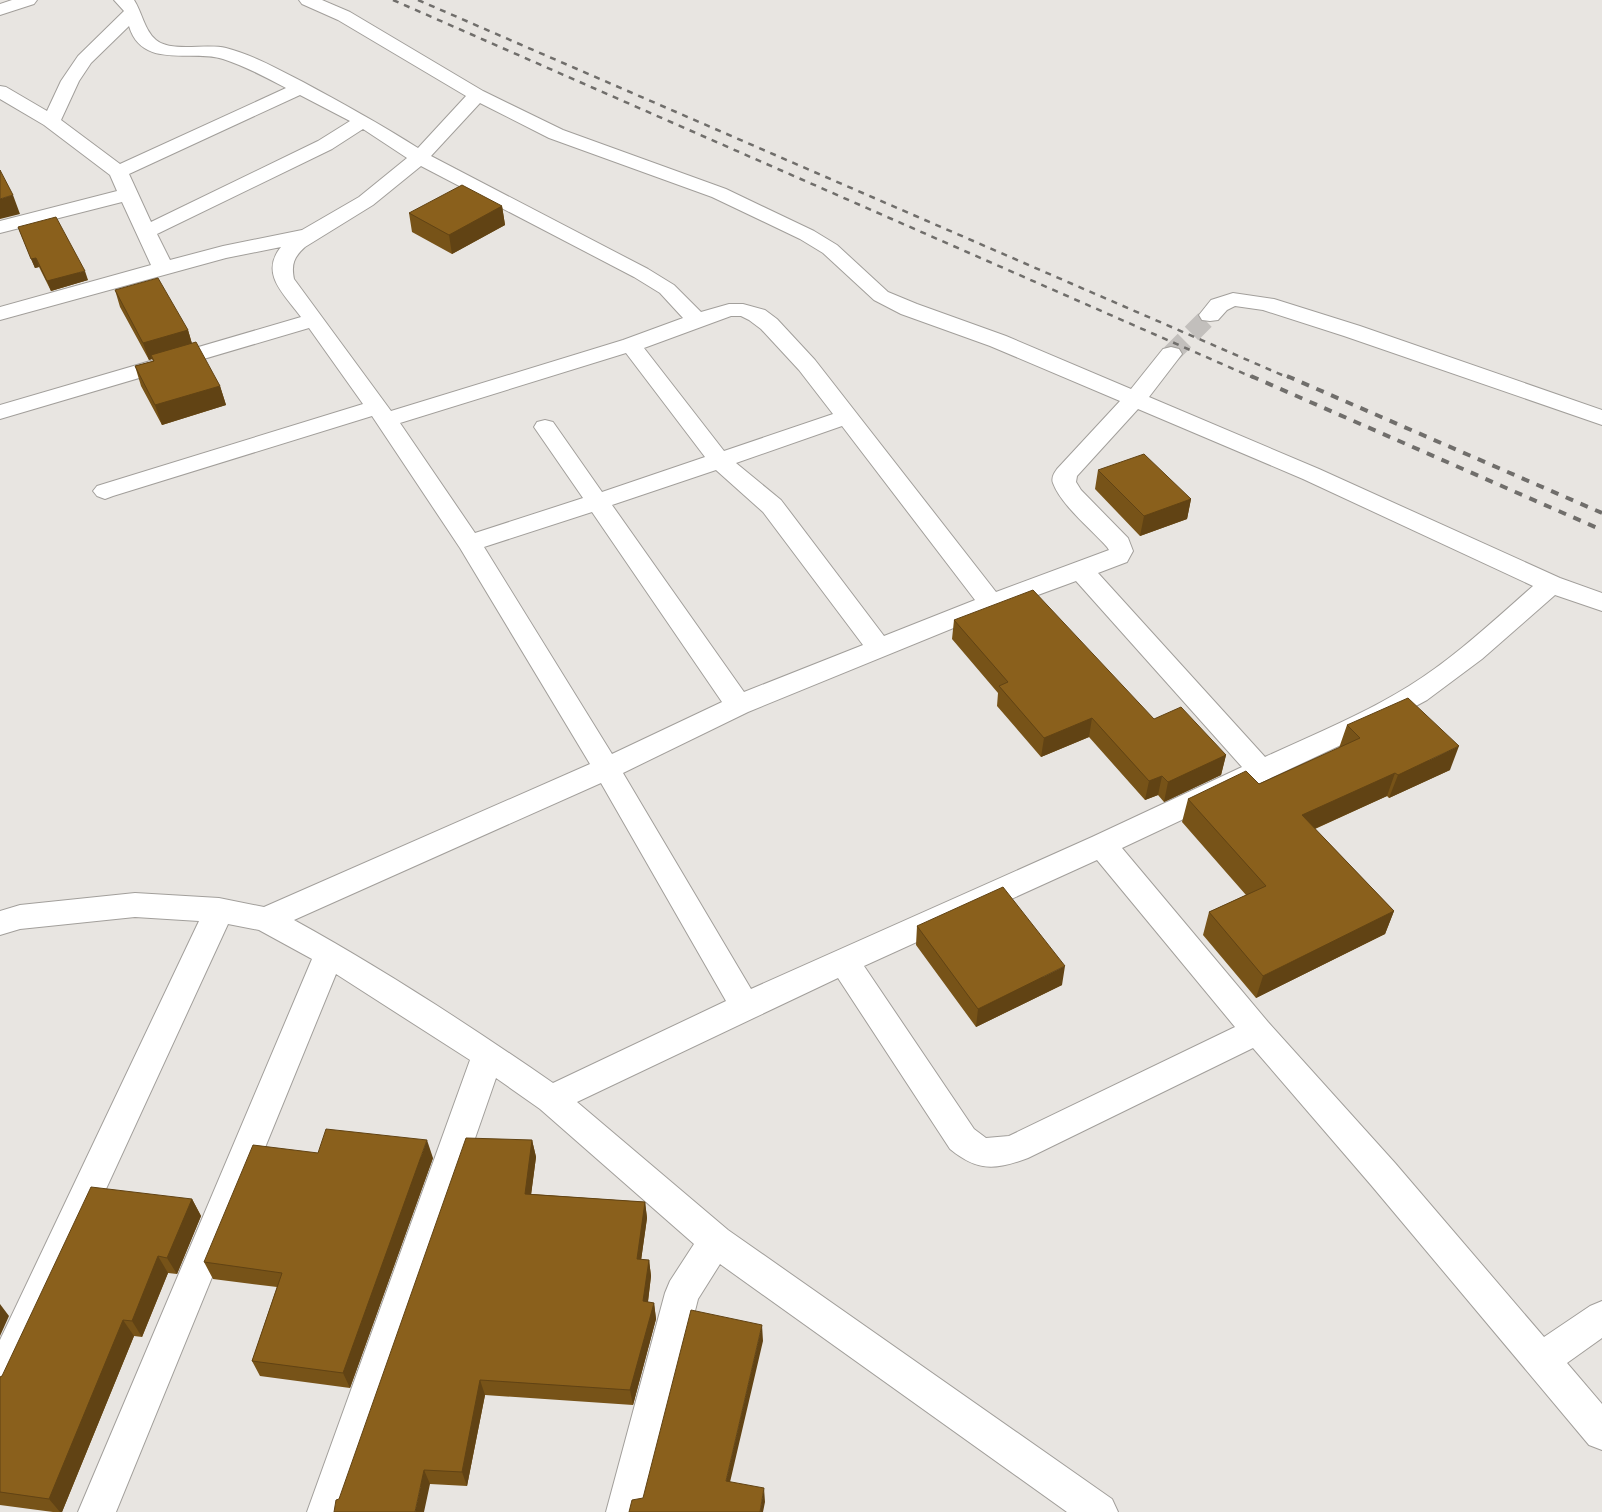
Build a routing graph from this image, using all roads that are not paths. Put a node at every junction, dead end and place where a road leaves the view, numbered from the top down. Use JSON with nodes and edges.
{"nodes":[{"id":1,"x":28,"y":0,"type":"edge"},
{"id":2,"x":308,"y":0,"type":"edge"},
{"id":3,"x":128,"y":6,"type":"edge"},
{"id":4,"x":0,"y":10,"type":"edge"},
{"id":5,"x":300,"y":88,"type":"junction"},
{"id":6,"x":0,"y":91,"type":"edge"},
{"id":7,"x":477,"y":95,"type":"junction"},
{"id":8,"x":363,"y":121,"type":"junction"},
{"id":9,"x":51,"y":122,"type":"junction"},
{"id":10,"x":420,"y":158,"type":"junction"},
{"id":11,"x":118,"y":172,"type":"junction"},
{"id":12,"x":128,"y":195,"type":"junction"},
{"id":13,"x":0,"y":227,"type":"edge"},
{"id":14,"x":146,"y":232,"type":"junction"},
{"id":15,"x":309,"y":235,"type":"junction"},
{"id":16,"x":163,"y":268,"type":"junction"},
{"id":17,"x":0,"y":314,"type":"edge"},
{"id":18,"x":1210,"y":315,"type":"tunnel mouth"},
{"id":19,"x":314,"y":320,"type":"junction"},
{"id":20,"x":697,"y":320,"type":"junction"},
{"id":21,"x":631,"y":345,"type":"junction"},
{"id":22,"x":1171,"y":354,"type":"tunnel mouth"},
{"id":23,"x":1135,"y":399,"type":"junction"},
{"id":24,"x":1,"y":408,"type":"edge"},
{"id":25,"x":382,"y":414,"type":"junction"},
{"id":26,"x":846,"y":417,"type":"junction"},
{"id":27,"x":1602,"y":418,"type":"edge"},
{"id":28,"x":545,"y":427,"type":"dead end"},
{"id":29,"x":720,"y":461,"type":"junction"},
{"id":30,"x":105,"y":491,"type":"dead end"},
{"id":31,"x":597,"y":502,"type":"junction"},
{"id":32,"x":470,"y":543,"type":"junction"},
{"id":33,"x":1082,"y":571,"type":"junction"},
{"id":34,"x":1551,"y":584,"type":"junction"},
{"id":35,"x":1602,"y":602,"type":"edge"},
{"id":36,"x":991,"y":603,"type":"junction"},
{"id":37,"x":879,"y":648,"type":"junction"},
{"id":38,"x":739,"y":705,"type":"junction"},
{"id":39,"x":606,"y":769,"type":"junction"},
{"id":40,"x":1261,"y":770,"type":"junction"},
{"id":41,"x":1102,"y":845,"type":"junction"},
{"id":42,"x":219,"y":910,"type":"junction"},
{"id":43,"x":266,"y":919,"type":"junction"},
{"id":44,"x":0,"y":923,"type":"edge"},
{"id":45,"x":329,"y":954,"type":"junction"},
{"id":46,"x":844,"y":961,"type":"junction"},
{"id":47,"x":744,"y":1006,"type":"junction"},
{"id":48,"x":1257,"y":1031,"type":"junction"},
{"id":49,"x":488,"y":1055,"type":"junction"},
{"id":50,"x":551,"y":1099,"type":"junction"},
{"id":51,"x":716,"y":1241,"type":"junction"},
{"id":52,"x":1602,"y":1318,"type":"edge"},
{"id":53,"x":1540,"y":1360,"type":"junction"},
{"id":54,"x":0,"y":1378,"type":"edge"},
{"id":55,"x":1602,"y":1432,"type":"edge"},
{"id":56,"x":97,"y":1512,"type":"edge"},
{"id":57,"x":326,"y":1512,"type":"edge"},
{"id":58,"x":625,"y":1512,"type":"edge"},
{"id":59,"x":1099,"y":1512,"type":"edge"}],
"edges":[{"from":1,"to":4,"type":"street"},
{"from":2,"to":7,"type":"street"},
{"from":3,"to":5,"type":"street"},
{"from":3,"to":9,"type":"street"},
{"from":5,"to":8,"type":"street"},
{"from":5,"to":11,"type":"street"},
{"from":6,"to":9,"type":"street"},
{"from":7,"to":10,"type":"street"},
{"from":7,"to":23,"type":"street"},
{"from":8,"to":10,"type":"street"},
{"from":8,"to":14,"type":"street"},
{"from":9,"to":11,"type":"street"},
{"from":10,"to":15,"type":"street"},
{"from":10,"to":20,"type":"street"},
{"from":11,"to":12,"type":"street"},
{"from":12,"to":13,"type":"street"},
{"from":12,"to":14,"type":"street"},
{"from":14,"to":16,"type":"street"},
{"from":15,"to":16,"type":"street"},
{"from":15,"to":19,"type":"street"},
{"from":16,"to":17,"type":"street"},
{"from":18,"to":27,"type":"street"},
{"from":19,"to":24,"type":"street"},
{"from":19,"to":25,"type":"street"},
{"from":20,"to":21,"type":"street"},
{"from":20,"to":26,"type":"street"},
{"from":21,"to":25,"type":"street"},
{"from":21,"to":29,"type":"street"},
{"from":22,"to":23,"type":"street"},
{"from":23,"to":33,"type":"street"},
{"from":23,"to":34,"type":"street"},
{"from":25,"to":30,"type":"street"},
{"from":25,"to":32,"type":"street"},
{"from":26,"to":29,"type":"street"},
{"from":26,"to":36,"type":"street"},
{"from":28,"to":31,"type":"street"},
{"from":29,"to":31,"type":"street"},
{"from":29,"to":37,"type":"street"},
{"from":31,"to":32,"type":"street"},
{"from":31,"to":38,"type":"street"},
{"from":32,"to":39,"type":"street"},
{"from":33,"to":36,"type":"street"},
{"from":33,"to":40,"type":"street"},
{"from":34,"to":35,"type":"street"},
{"from":34,"to":40,"type":"street"},
{"from":36,"to":37,"type":"street"},
{"from":37,"to":38,"type":"street"},
{"from":38,"to":39,"type":"street"},
{"from":39,"to":43,"type":"street"},
{"from":39,"to":47,"type":"street"},
{"from":40,"to":41,"type":"street"},
{"from":41,"to":46,"type":"street"},
{"from":41,"to":48,"type":"street"},
{"from":42,"to":43,"type":"street"},
{"from":42,"to":44,"type":"street"},
{"from":42,"to":54,"type":"street"},
{"from":43,"to":45,"type":"street"},
{"from":45,"to":49,"type":"street"},
{"from":45,"to":56,"type":"street"},
{"from":46,"to":47,"type":"street"},
{"from":46,"to":48,"type":"street"},
{"from":47,"to":50,"type":"street"},
{"from":48,"to":53,"type":"street"},
{"from":49,"to":50,"type":"street"},
{"from":49,"to":57,"type":"street"},
{"from":50,"to":51,"type":"street"},
{"from":51,"to":58,"type":"street"},
{"from":51,"to":59,"type":"street"},
{"from":52,"to":53,"type":"street"},
{"from":53,"to":55,"type":"street"}]}
